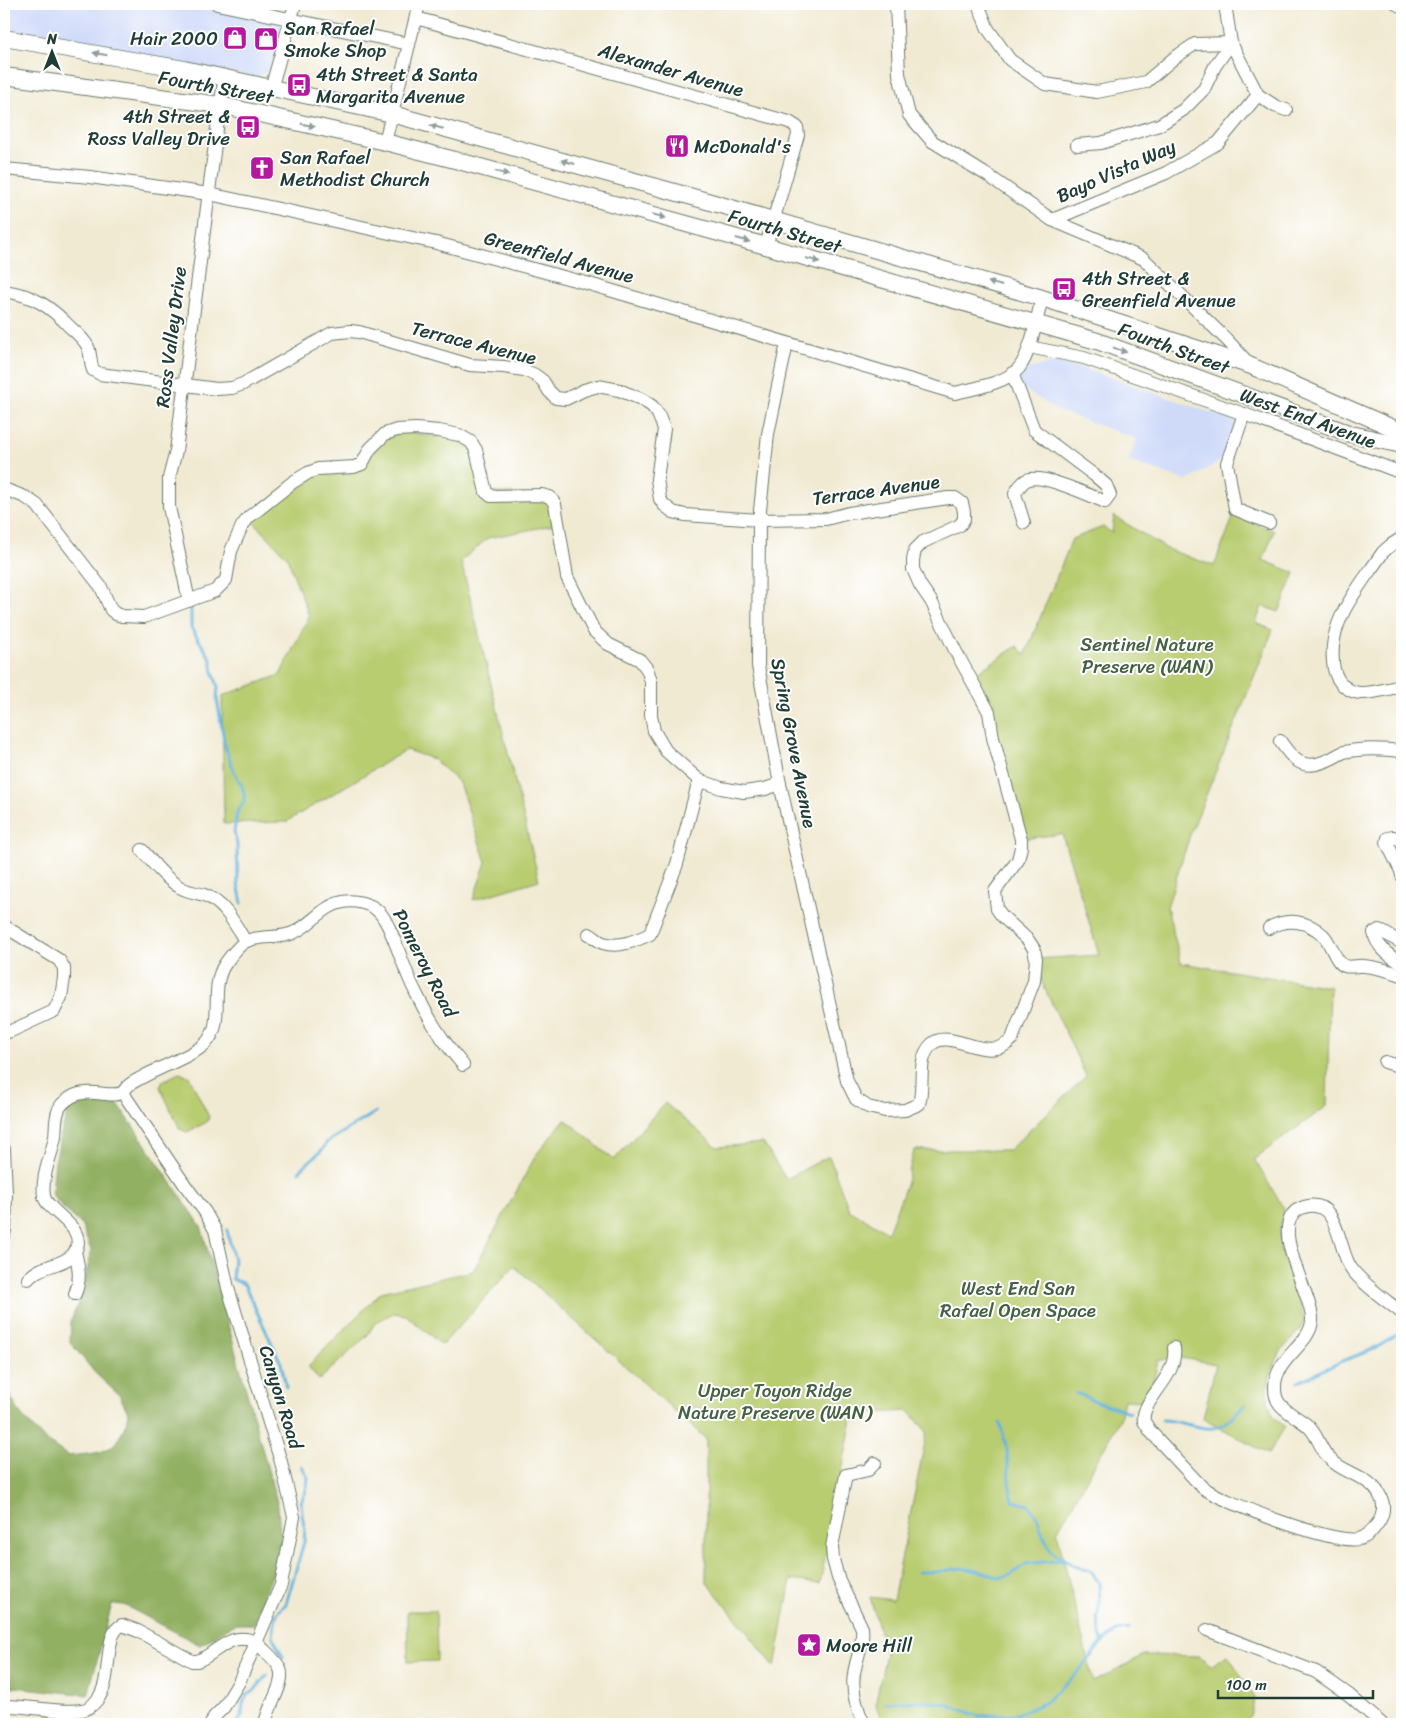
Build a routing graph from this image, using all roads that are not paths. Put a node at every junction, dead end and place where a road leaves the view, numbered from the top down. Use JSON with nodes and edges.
{"nodes":[{"id":1,"x":217,"y":4,"type":"edge"},
{"id":2,"x":295,"y":4,"type":"edge"},
{"id":3,"x":419,"y":4,"type":"edge"},
{"id":4,"x":896,"y":4,"type":"edge"},
{"id":5,"x":978,"y":4,"type":"edge"},
{"id":6,"x":1225,"y":4,"type":"edge"},
{"id":7,"x":1397,"y":4,"type":"edge"},
{"id":8,"x":1402,"y":7,"type":"edge"},
{"id":9,"x":416,"y":18,"type":"junction"},
{"id":10,"x":289,"y":20,"type":"junction"},
{"id":11,"x":4,"y":38,"type":"edge"},
{"id":12,"x":1231,"y":43,"type":"junction"},
{"id":13,"x":409,"y":44,"type":"junction"},
{"id":14,"x":4,"y":76,"type":"edge"},
{"id":15,"x":225,"y":78,"type":"junction"},
{"id":16,"x":271,"y":89,"type":"junction"},
{"id":17,"x":1258,"y":94,"type":"junction"},
{"id":18,"x":220,"y":105,"type":"junction"},
{"id":19,"x":1286,"y":110,"type":"dead end"},
{"id":20,"x":392,"y":114,"type":"junction"},
{"id":21,"x":385,"y":142,"type":"junction"},
{"id":22,"x":1077,"y":145,"type":"dead end"},
{"id":23,"x":4,"y":169,"type":"edge"},
{"id":24,"x":209,"y":194,"type":"junction"},
{"id":25,"x":774,"y":220,"type":"junction"},
{"id":26,"x":1052,"y":220,"type":"junction"},
{"id":27,"x":766,"y":246,"type":"junction"},
{"id":28,"x":4,"y":291,"type":"edge"},
{"id":29,"x":1042,"y":298,"type":"junction"},
{"id":30,"x":1035,"y":324,"type":"junction"},
{"id":31,"x":787,"y":343,"type":"junction"},
{"id":32,"x":1029,"y":347,"type":"junction"},
{"id":33,"x":1251,"y":366,"type":"junction"},
{"id":34,"x":1012,"y":373,"type":"junction"},
{"id":35,"x":183,"y":385,"type":"junction"},
{"id":36,"x":1314,"y":392,"type":"junction"},
{"id":37,"x":1244,"y":414,"type":"junction"},
{"id":38,"x":1402,"y":419,"type":"edge"},
{"id":39,"x":1402,"y":432,"type":"edge"},
{"id":40,"x":1351,"y":434,"type":"junction"},
{"id":41,"x":1402,"y":445,"type":"edge"},
{"id":42,"x":1402,"y":455,"type":"edge"},
{"id":43,"x":1402,"y":473,"type":"edge"},
{"id":44,"x":4,"y":490,"type":"edge"},
{"id":45,"x":759,"y":520,"type":"junction"},
{"id":46,"x":1024,"y":522,"type":"dead end"},
{"id":47,"x":1269,"y":523,"type":"dead end"},
{"id":48,"x":1402,"y":538,"type":"edge"},
{"id":49,"x":188,"y":601,"type":"junction"},
{"id":50,"x":1402,"y":686,"type":"edge"},
{"id":51,"x":1280,"y":741,"type":"dead end"},
{"id":52,"x":1402,"y":751,"type":"edge"},
{"id":53,"x":699,"y":780,"type":"junction"},
{"id":54,"x":780,"y":784,"type":"junction"},
{"id":55,"x":1402,"y":840,"type":"edge"},
{"id":56,"x":142,"y":850,"type":"dead end"},
{"id":57,"x":1402,"y":876,"type":"edge"},
{"id":58,"x":4,"y":926,"type":"edge"},
{"id":59,"x":1269,"y":928,"type":"dead end"},
{"id":60,"x":589,"y":934,"type":"dead end"},
{"id":61,"x":245,"y":941,"type":"junction"},
{"id":62,"x":1402,"y":943,"type":"edge"},
{"id":63,"x":1402,"y":963,"type":"edge"},
{"id":64,"x":1402,"y":975,"type":"edge"},
{"id":65,"x":4,"y":1033,"type":"edge"},
{"id":66,"x":842,"y":1057,"type":"joint"},
{"id":67,"x":1385,"y":1062,"type":"dead end"},
{"id":68,"x":463,"y":1065,"type":"dead end"},
{"id":69,"x":1402,"y":1067,"type":"edge"},
{"id":70,"x":123,"y":1093,"type":"junction"},
{"id":71,"x":4,"y":1149,"type":"edge"},
{"id":72,"x":4,"y":1234,"type":"edge"},
{"id":73,"x":75,"y":1252,"type":"junction"},
{"id":74,"x":28,"y":1279,"type":"dead end"},
{"id":75,"x":75,"y":1294,"type":"dead end"},
{"id":76,"x":1402,"y":1313,"type":"edge"},
{"id":77,"x":1174,"y":1348,"type":"dead end"},
{"id":78,"x":875,"y":1463,"type":"dead end"},
{"id":79,"x":1207,"y":1630,"type":"dead end"},
{"id":80,"x":257,"y":1642,"type":"junction"},
{"id":81,"x":4,"y":1706,"type":"edge"},
{"id":82,"x":211,"y":1724,"type":"edge"},
{"id":83,"x":264,"y":1724,"type":"edge"},
{"id":84,"x":864,"y":1724,"type":"edge"},
{"id":85,"x":1382,"y":1724,"type":"edge"}],
"edges":[{"from":1,"to":10,"type":"street"},
{"from":2,"to":10,"type":"street"},
{"from":3,"to":9,"type":"street"},
{"from":4,"to":26,"type":"street"},
{"from":5,"to":12,"type":"street"},
{"from":6,"to":12,"type":"street"},
{"from":7,"to":8,"type":"street"},
{"from":9,"to":13,"type":"street"},
{"from":9,"to":25,"type":"street","name":"Alexander Avenue"},
{"from":10,"to":13,"type":"street"},
{"from":10,"to":16,"type":"street"},
{"from":15,"to":11,"type":"main road","name":"Fourth Street","one_way":true},
{"from":12,"to":17,"type":"street"},
{"from":12,"to":22,"type":"street"},
{"from":13,"to":20,"type":"street"},
{"from":14,"to":18,"type":"main road","name":"Fourth Street"},
{"from":15,"to":16,"type":"main road","name":"Fourth Street"},
{"from":15,"to":18,"type":"street","name":"Ross Valley Drive"},
{"from":16,"to":20,"type":"main road","name":"Fourth Street"},
{"from":17,"to":19,"type":"street"},
{"from":17,"to":26,"type":"street","name":"Bayo Vista Way"},
{"from":18,"to":21,"type":"main road","name":"Fourth Street","one_way":true},
{"from":18,"to":24,"type":"street","name":"Ross Valley Drive"},
{"from":20,"to":21,"type":"street"},
{"from":25,"to":20,"type":"main road","name":"Fourth Street","one_way":true},
{"from":21,"to":27,"type":"main road","name":"Fourth Street","one_way":true},
{"from":23,"to":24,"type":"street","name":"Greenfield Avenue"},
{"from":24,"to":31,"type":"street","name":"Greenfield Avenue"},
{"from":24,"to":35,"type":"street","name":"Ross Valley Drive"},
{"from":25,"to":27,"type":"street","name":"Alexander Avenue"},
{"from":29,"to":25,"type":"main road","name":"Fourth Street","one_way":true},
{"from":26,"to":33,"type":"street"},
{"from":27,"to":30,"type":"main road","name":"Fourth Street","one_way":true},
{"from":28,"to":35,"type":"street","name":"Terrace Avenue"},
{"from":29,"to":30,"type":"street","name":"Greenfield Avenue"},
{"from":29,"to":33,"type":"main road","name":"Fourth Street"},
{"from":30,"to":32,"type":"street","name":"Greenfield Avenue"},
{"from":30,"to":40,"type":"main road","name":"Fourth Street","one_way":true},
{"from":31,"to":34,"type":"street","name":"Greenfield Avenue"},
{"from":31,"to":45,"type":"street","name":"Spring Grove Avenue"},
{"from":32,"to":34,"type":"street","name":"Greenfield Avenue"},
{"from":32,"to":37,"type":"street","name":"West End Avenue"},
{"from":33,"to":36,"type":"main road","name":"Fourth Street"},
{"from":34,"to":46,"type":"street"},
{"from":35,"to":45,"type":"street","name":"Terrace Avenue"},
{"from":35,"to":49,"type":"street","name":"Ross Valley Drive"},
{"from":36,"to":38,"type":"main road","name":"Fourth Street"},
{"from":36,"to":39,"type":"main road","name":"Fourth Street"},
{"from":37,"to":43,"type":"street","name":"West End Avenue"},
{"from":37,"to":47,"type":"street"},
{"from":40,"to":41,"type":"main road","name":"Fourth Street"},
{"from":40,"to":42,"type":"main road"},
{"from":44,"to":49,"type":"street"},
{"from":45,"to":54,"type":"street","name":"Spring Grove Avenue"},
{"from":45,"to":66,"type":"street","name":"Terrace Avenue"},
{"from":48,"to":50,"type":"street"},
{"from":49,"to":53,"type":"street"},
{"from":51,"to":52,"type":"street"},
{"from":53,"to":54,"type":"street"},
{"from":53,"to":60,"type":"street"},
{"from":54,"to":66,"type":"street","name":"Spring Grove Avenue"},
{"from":55,"to":57,"type":"street"},
{"from":56,"to":61,"type":"street"},
{"from":58,"to":65,"type":"street"},
{"from":59,"to":64,"type":"street"},
{"from":61,"to":68,"type":"street","name":"Pomeroy Road"},
{"from":61,"to":70,"type":"street"},
{"from":62,"to":63,"type":"street"},
{"from":67,"to":69,"type":"street"},
{"from":70,"to":73,"type":"street"},
{"from":70,"to":80,"type":"street","name":"Canyon Road"},
{"from":71,"to":72,"type":"street"},
{"from":73,"to":74,"type":"street"},
{"from":73,"to":75,"type":"street"},
{"from":76,"to":77,"type":"street"},
{"from":78,"to":84,"type":"street"},
{"from":79,"to":85,"type":"street"},
{"from":80,"to":81,"type":"street"},
{"from":80,"to":82,"type":"street","name":"Canyon Road"},
{"from":80,"to":83,"type":"street"}]}
